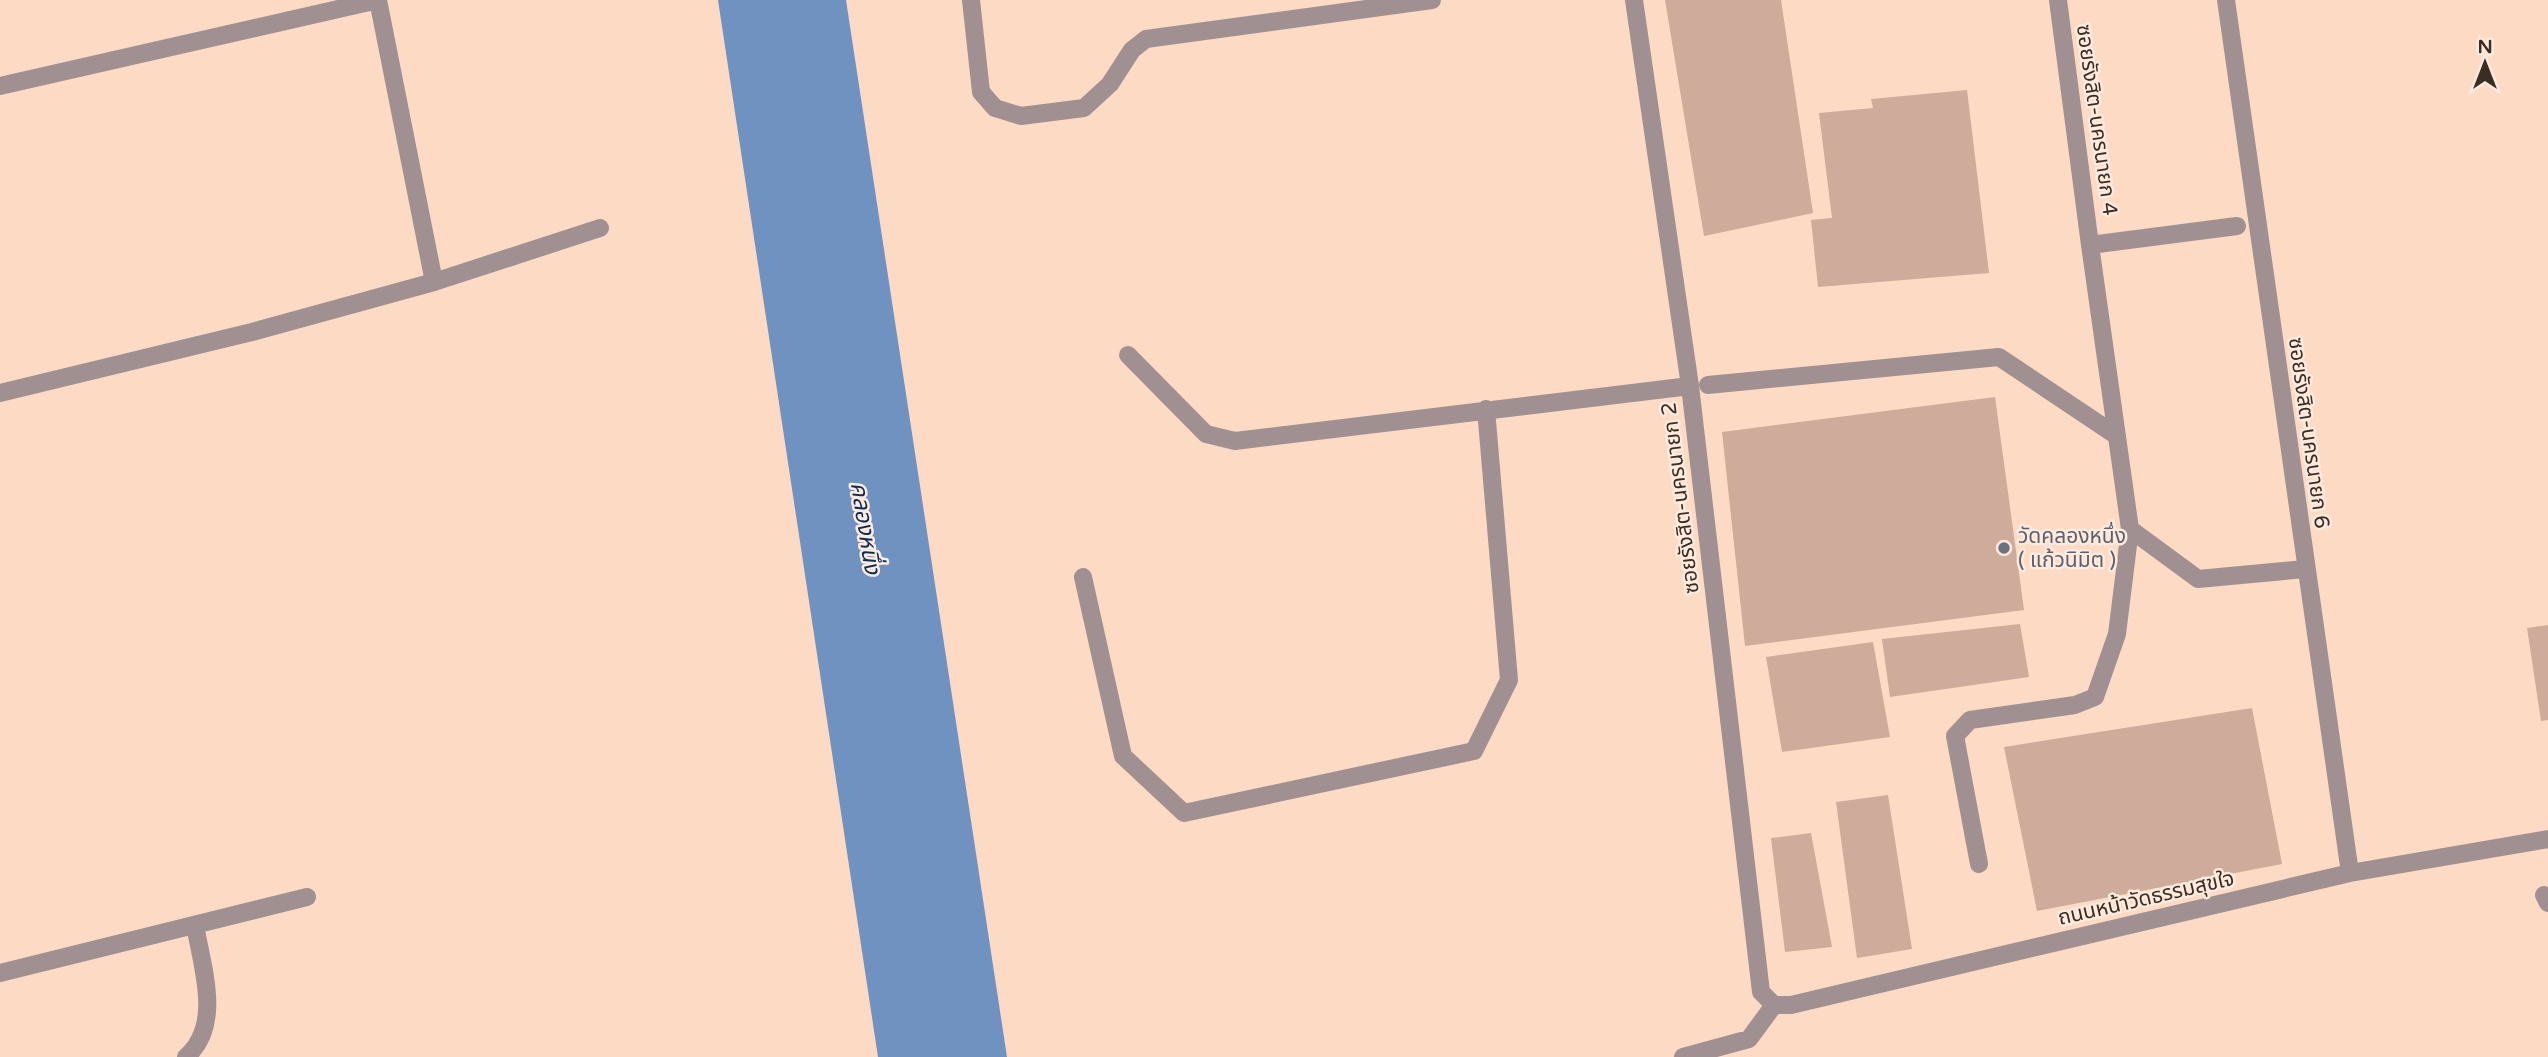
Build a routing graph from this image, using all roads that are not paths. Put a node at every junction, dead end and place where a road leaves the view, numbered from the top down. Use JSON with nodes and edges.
{"nodes":[{"id":1,"x":378,"y":0,"type":"edge"},
{"id":2,"x":971,"y":0,"type":"edge"},
{"id":3,"x":1433,"y":0,"type":"edge"},
{"id":4,"x":1634,"y":0,"type":"edge"},
{"id":5,"x":2058,"y":0,"type":"edge"},
{"id":6,"x":2226,"y":0,"type":"edge"},
{"id":7,"x":0,"y":86,"type":"edge"},
{"id":8,"x":2237,"y":226,"type":"dead end"},
{"id":9,"x":600,"y":228,"type":"dead end"},
{"id":10,"x":2091,"y":245,"type":"junction"},
{"id":11,"x":434,"y":282,"type":"junction"},
{"id":12,"x":1128,"y":355,"type":"dead end"},
{"id":13,"x":1699,"y":386,"type":"junction"},
{"id":14,"x":0,"y":393,"type":"edge"},
{"id":15,"x":1486,"y":410,"type":"junction"},
{"id":16,"x":2117,"y":436,"type":"junction"},
{"id":17,"x":2130,"y":529,"type":"junction"},
{"id":18,"x":2305,"y":569,"type":"junction"},
{"id":19,"x":1083,"y":577,"type":"dead end"},
{"id":20,"x":2548,"y":839,"type":"edge"},
{"id":21,"x":1979,"y":864,"type":"dead end"},
{"id":22,"x":2350,"y":873,"type":"junction"},
{"id":23,"x":307,"y":897,"type":"dead end"},
{"id":24,"x":195,"y":925,"type":"junction"},
{"id":25,"x":0,"y":973,"type":"edge"},
{"id":26,"x":1768,"y":998,"type":"junction"},
{"id":27,"x":186,"y":1057,"type":"edge"},
{"id":28,"x":1684,"y":1057,"type":"edge"}],
"edges":[{"from":1,"to":7,"type":"street"},
{"from":1,"to":11,"type":"street"},
{"from":2,"to":3,"type":"street"},
{"from":4,"to":13,"type":"street","name":"ซอยรังสิต-นครนายก 2"},
{"from":5,"to":10,"type":"street","name":"ซอยรังสิต-นครนายก 4"},
{"from":6,"to":18,"type":"street","name":"ซอยรังสิต-นครนายก 6"},
{"from":8,"to":10,"type":"street"},
{"from":9,"to":11,"type":"street"},
{"from":10,"to":16,"type":"street","name":"ซอยรังสิต-นครนายก 4"},
{"from":11,"to":14,"type":"street"},
{"from":12,"to":15,"type":"street"},
{"from":13,"to":15,"type":"street"},
{"from":13,"to":16,"type":"street"},
{"from":13,"to":26,"type":"street","name":"ซอยรังสิต-นครนายก 2"},
{"from":15,"to":19,"type":"street"},
{"from":16,"to":17,"type":"street","name":"ซอยรังสิต-นครนายก 4"},
{"from":17,"to":18,"type":"street"},
{"from":17,"to":21,"type":"street","name":"ซอยรังสิต-นครนายก 4"},
{"from":18,"to":22,"type":"street","name":"ซอยรังสิต-นครนายก 6"},
{"from":20,"to":22,"type":"street","name":"ถนนหน้าวัดธรรมสุขใจ"},
{"from":22,"to":26,"type":"street","name":"ถนนหน้าวัดธรรมสุขใจ"},
{"from":23,"to":24,"type":"street"},
{"from":24,"to":25,"type":"street"},
{"from":24,"to":27,"type":"street"},
{"from":26,"to":28,"type":"street"}]}
